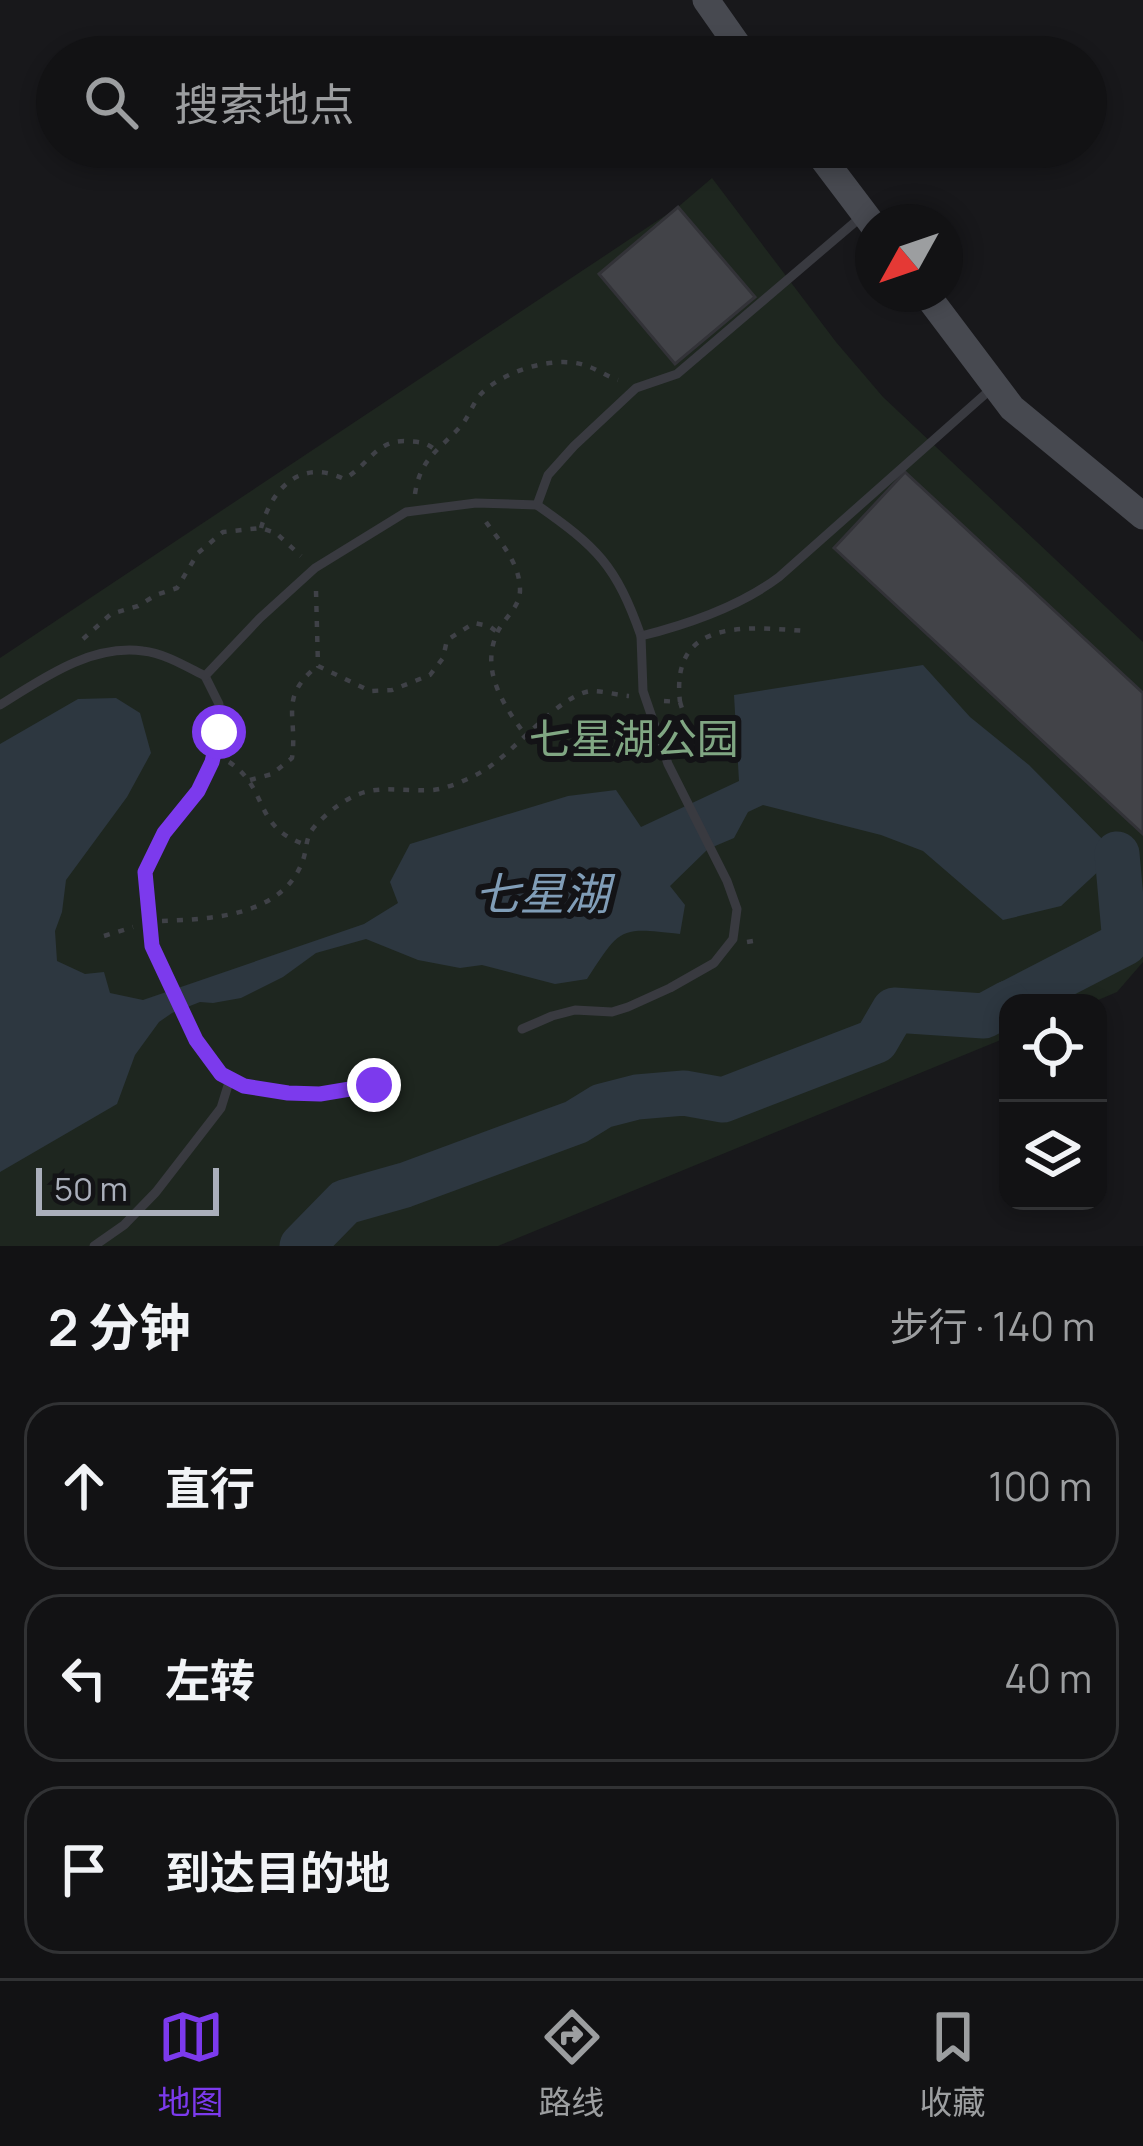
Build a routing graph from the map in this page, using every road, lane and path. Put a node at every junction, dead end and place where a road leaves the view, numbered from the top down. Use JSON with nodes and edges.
{"nodes":[{"id":1,"x":706,"y":0,"type":"edge"},
{"id":2,"x":731,"y":36,"type":"edge"},
{"id":3,"x":830,"y":168,"type":"edge"},
{"id":4,"x":858,"y":204,"type":"edge"},
{"id":5,"x":855,"y":230,"type":"edge"},
{"id":6,"x":940,"y":312,"type":"edge"},
{"id":7,"x":995,"y":386,"type":"junction"},
{"id":8,"x":636,"y":388,"type":"junction"},
{"id":9,"x":435,"y":449,"type":"junction"},
{"id":10,"x":476,"y":503,"type":"junction"},
{"id":11,"x":537,"y":505,"type":"junction"},
{"id":12,"x":420,"y":510,"type":"junction"},
{"id":13,"x":1143,"y":516,"type":"edge"},
{"id":14,"x":261,"y":528,"type":"dead end"},
{"id":15,"x":806,"y":631,"type":"dead end"},
{"id":16,"x":640,"y":636,"type":"junction"},
{"id":17,"x":318,"y":666,"type":"dead end"},
{"id":18,"x":206,"y":676,"type":"junction"},
{"id":19,"x":646,"y":699,"type":"junction"},
{"id":20,"x":680,"y":702,"type":"junction"},
{"id":21,"x":0,"y":705,"type":"edge"},
{"id":22,"x":526,"y":736,"type":"junction"},
{"id":23,"x":212,"y":762,"type":"junction"},
{"id":24,"x":668,"y":764,"type":"junction"},
{"id":25,"x":250,"y":780,"type":"junction"},
{"id":26,"x":307,"y":845,"type":"junction"},
{"id":27,"x":149,"y":922,"type":"junction"},
{"id":28,"x":104,"y":936,"type":"dead end"},
{"id":29,"x":522,"y":1029,"type":"dead end"},
{"id":30,"x":230,"y":1079,"type":"junction"},
{"id":31,"x":374,"y":1085,"type":"dead end"},
{"id":32,"x":94,"y":1246,"type":"edge"}],
"edges":[{"from":1,"to":2,"type":"main road"},
{"from":3,"to":4,"type":"main road"},
{"from":5,"to":8,"type":"lane"},
{"from":6,"to":7,"type":"main road"},
{"from":7,"to":13,"type":"main road"},
{"from":7,"to":16,"type":"lane"},
{"from":8,"to":9,"type":"path"},
{"from":8,"to":11,"type":"lane"},
{"from":9,"to":12,"type":"path"},
{"from":9,"to":14,"type":"path"},
{"from":10,"to":11,"type":"lane"},
{"from":10,"to":12,"type":"lane"},
{"from":10,"to":22,"type":"path"},
{"from":11,"to":16,"type":"lane"},
{"from":12,"to":18,"type":"lane"},
{"from":15,"to":20,"type":"path"},
{"from":16,"to":19,"type":"lane"},
{"from":17,"to":25,"type":"path"},
{"from":18,"to":21,"type":"lane"},
{"from":18,"to":23,"type":"lane"},
{"from":19,"to":20,"type":"path"},
{"from":19,"to":22,"type":"path"},
{"from":19,"to":24,"type":"lane"},
{"from":20,"to":24,"type":"path"},
{"from":22,"to":26,"type":"path"},
{"from":23,"to":25,"type":"path"},
{"from":23,"to":27,"type":"lane"},
{"from":24,"to":29,"type":"lane"},
{"from":25,"to":26,"type":"path"},
{"from":26,"to":27,"type":"path"},
{"from":27,"to":28,"type":"path"},
{"from":27,"to":30,"type":"lane"},
{"from":30,"to":31,"type":"lane"},
{"from":30,"to":32,"type":"lane"}]}
